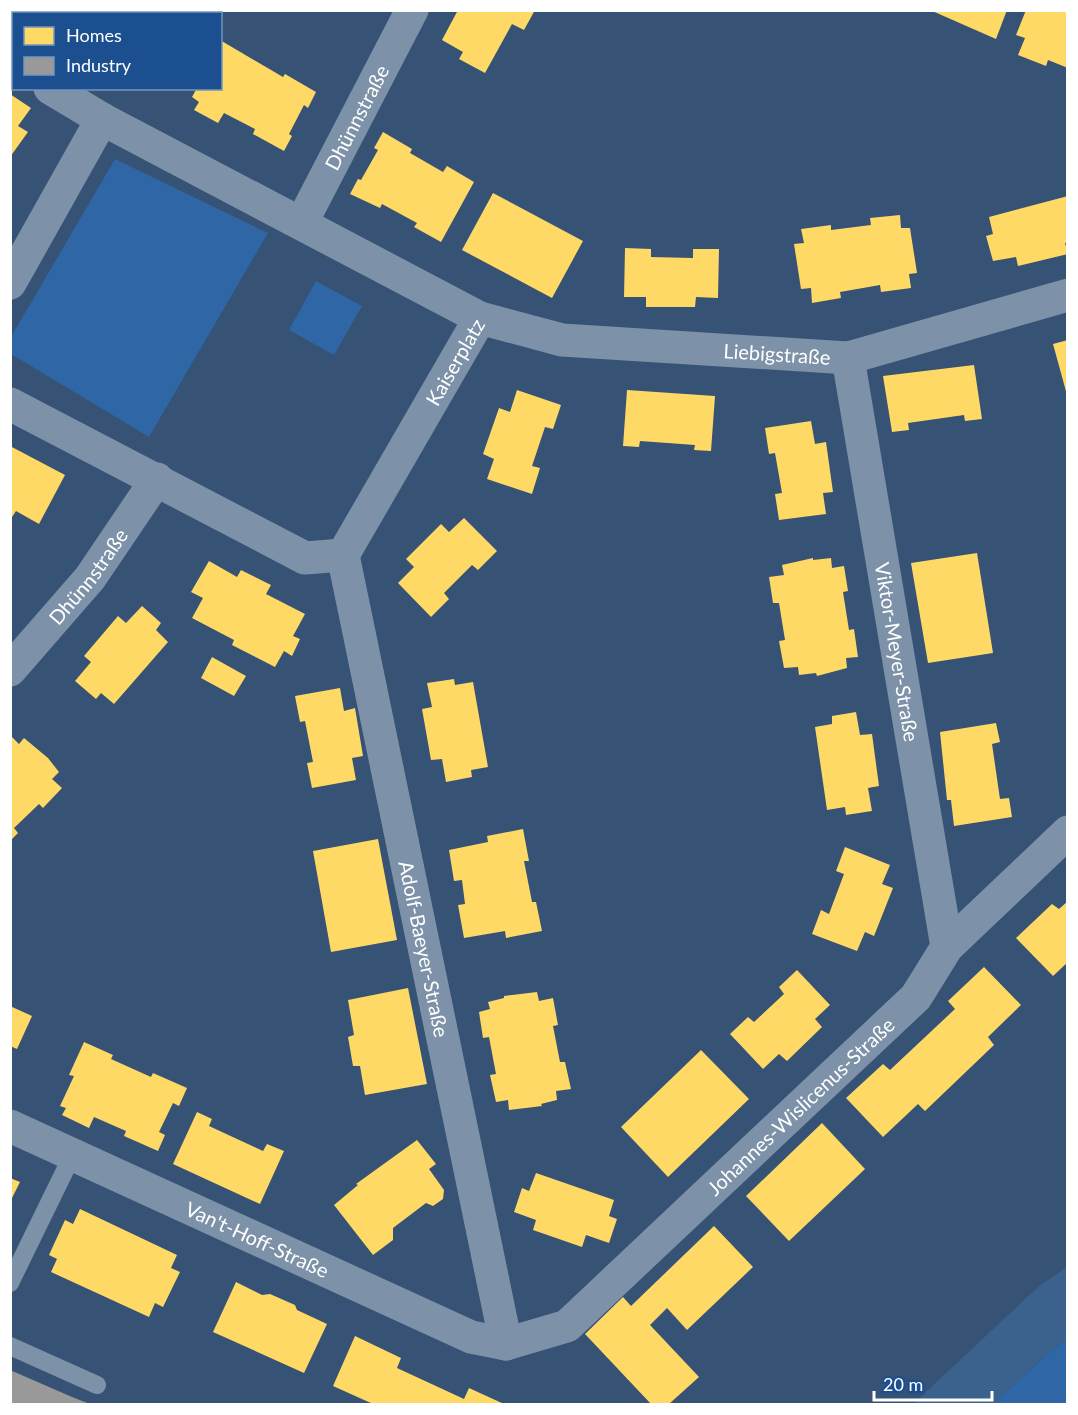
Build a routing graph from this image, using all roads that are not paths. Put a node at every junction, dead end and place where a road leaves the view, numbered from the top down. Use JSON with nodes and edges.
{"nodes":[{"id":1,"x":412,"y":10,"type":"edge"},
{"id":2,"x":53,"y":90,"type":"edge"},
{"id":3,"x":102,"y":119,"type":"junction"},
{"id":4,"x":302,"y":222,"type":"junction"},
{"id":5,"x":10,"y":283,"type":"edge"},
{"id":6,"x":1068,"y":295,"type":"edge"},
{"id":7,"x":480,"y":318,"type":"junction"},
{"id":8,"x":848,"y":358,"type":"junction"},
{"id":9,"x":10,"y":404,"type":"edge"},
{"id":10,"x":157,"y":479,"type":"junction"},
{"id":11,"x":343,"y":555,"type":"junction"},
{"id":12,"x":10,"y":670,"type":"edge"},
{"id":13,"x":1068,"y":832,"type":"edge"},
{"id":14,"x":947,"y":946,"type":"junction"},
{"id":15,"x":10,"y":1126,"type":"edge"},
{"id":16,"x":73,"y":1154,"type":"junction"},
{"id":17,"x":10,"y":1283,"type":"edge"},
{"id":18,"x":506,"y":1344,"type":"junction"},
{"id":19,"x":10,"y":1346,"type":"edge"},
{"id":20,"x":97,"y":1385,"type":"dead end"}],
"edges":[{"from":1,"to":4,"type":"street","name":"Dhünnstraße"},
{"from":2,"to":3,"type":"street"},
{"from":3,"to":4,"type":"street","name":"Kaiserplatz"},
{"from":3,"to":5,"type":"street"},
{"from":4,"to":7,"type":"street","name":"Kaiserplatz"},
{"from":6,"to":8,"type":"street","name":"Liebigstraße"},
{"from":7,"to":8,"type":"street","name":"Liebigstraße"},
{"from":7,"to":11,"type":"street","name":"Kaiserplatz"},
{"from":8,"to":14,"type":"street","name":"Viktor-Meyer-Straße"},
{"from":9,"to":10,"type":"street"},
{"from":10,"to":11,"type":"street"},
{"from":10,"to":12,"type":"street","name":"Dhünnstraße"},
{"from":11,"to":18,"type":"street","name":"Adolf-Baeyer-Straße"},
{"from":13,"to":14,"type":"street","name":"Johannes-Wislicenus-Straße"},
{"from":14,"to":18,"type":"street","name":"Johannes-Wislicenus-Straße"},
{"from":15,"to":16,"type":"street","name":"Van't-Hoff-Straße"},
{"from":16,"to":17,"type":"lane"},
{"from":16,"to":18,"type":"street","name":"Van't-Hoff-Straße"},
{"from":19,"to":20,"type":"lane"}]}
